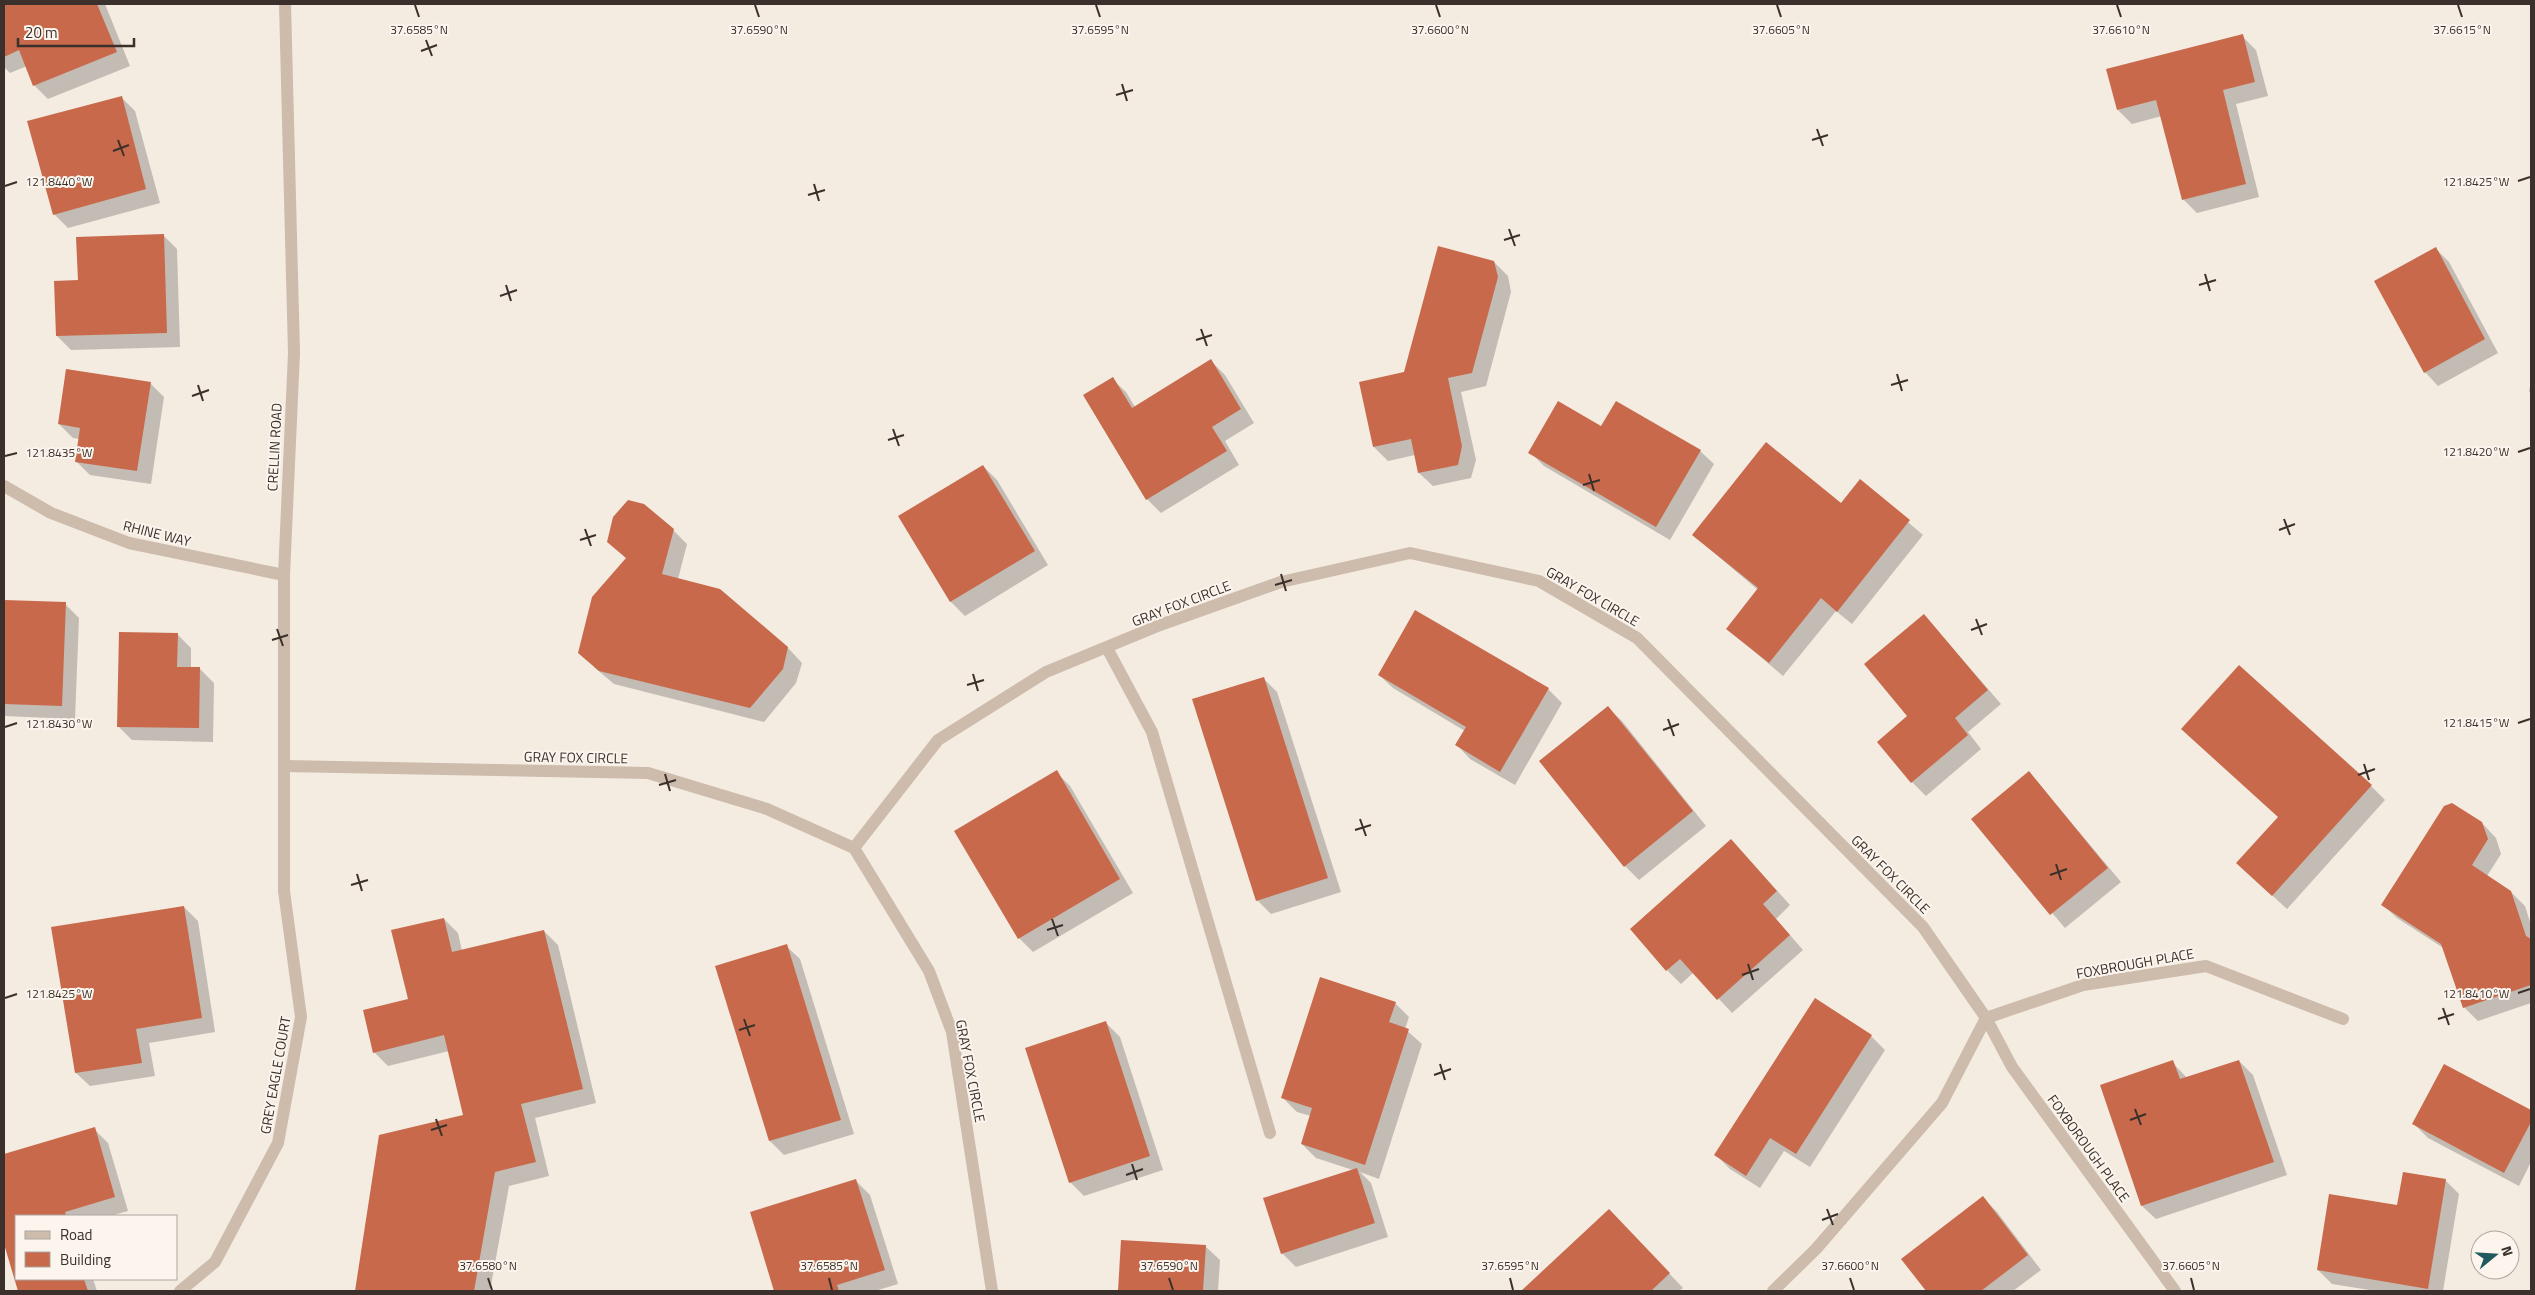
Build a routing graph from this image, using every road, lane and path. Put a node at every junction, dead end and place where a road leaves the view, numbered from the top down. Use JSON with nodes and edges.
{"nodes":[{"id":1,"x":285,"y":4,"type":"edge"},
{"id":2,"x":4,"y":486,"type":"edge"},
{"id":3,"x":284,"y":576,"type":"junction"},
{"id":4,"x":1106,"y":648,"type":"junction"},
{"id":5,"x":285,"y":766,"type":"junction"},
{"id":6,"x":854,"y":848,"type":"junction"},
{"id":7,"x":284,"y":892,"type":"joint"},
{"id":8,"x":1986,"y":1018,"type":"junction"},
{"id":9,"x":2343,"y":1019,"type":"dead end"},
{"id":10,"x":1270,"y":1133,"type":"dead end"},
{"id":11,"x":180,"y":1291,"type":"edge"},
{"id":12,"x":992,"y":1291,"type":"edge"},
{"id":13,"x":1773,"y":1291,"type":"edge"},
{"id":14,"x":2175,"y":1291,"type":"edge"}],
"edges":[{"from":1,"to":3,"type":"street","name":"CRELLIN ROAD"},
{"from":2,"to":3,"type":"street","name":"RHINE WAY"},
{"from":3,"to":5,"type":"street","name":"CRELLIN ROAD"},
{"from":4,"to":6,"type":"street","name":"GRAY FOX CIRCLE"},
{"from":4,"to":8,"type":"street","name":"GRAY FOX CIRCLE"},
{"from":4,"to":10,"type":"street"},
{"from":5,"to":6,"type":"street","name":"GRAY FOX CIRCLE"},
{"from":5,"to":7,"type":"street","name":"CRELLIN ROAD"},
{"from":6,"to":12,"type":"street","name":"GRAY FOX CIRCLE"},
{"from":7,"to":11,"type":"street","name":"GREY EAGLE COURT"},
{"from":8,"to":9,"type":"street","name":"FOXBROUGH PLACE"},
{"from":8,"to":13,"type":"street"},
{"from":8,"to":14,"type":"street","name":"FOXBOROUGH PLACE"}]}
